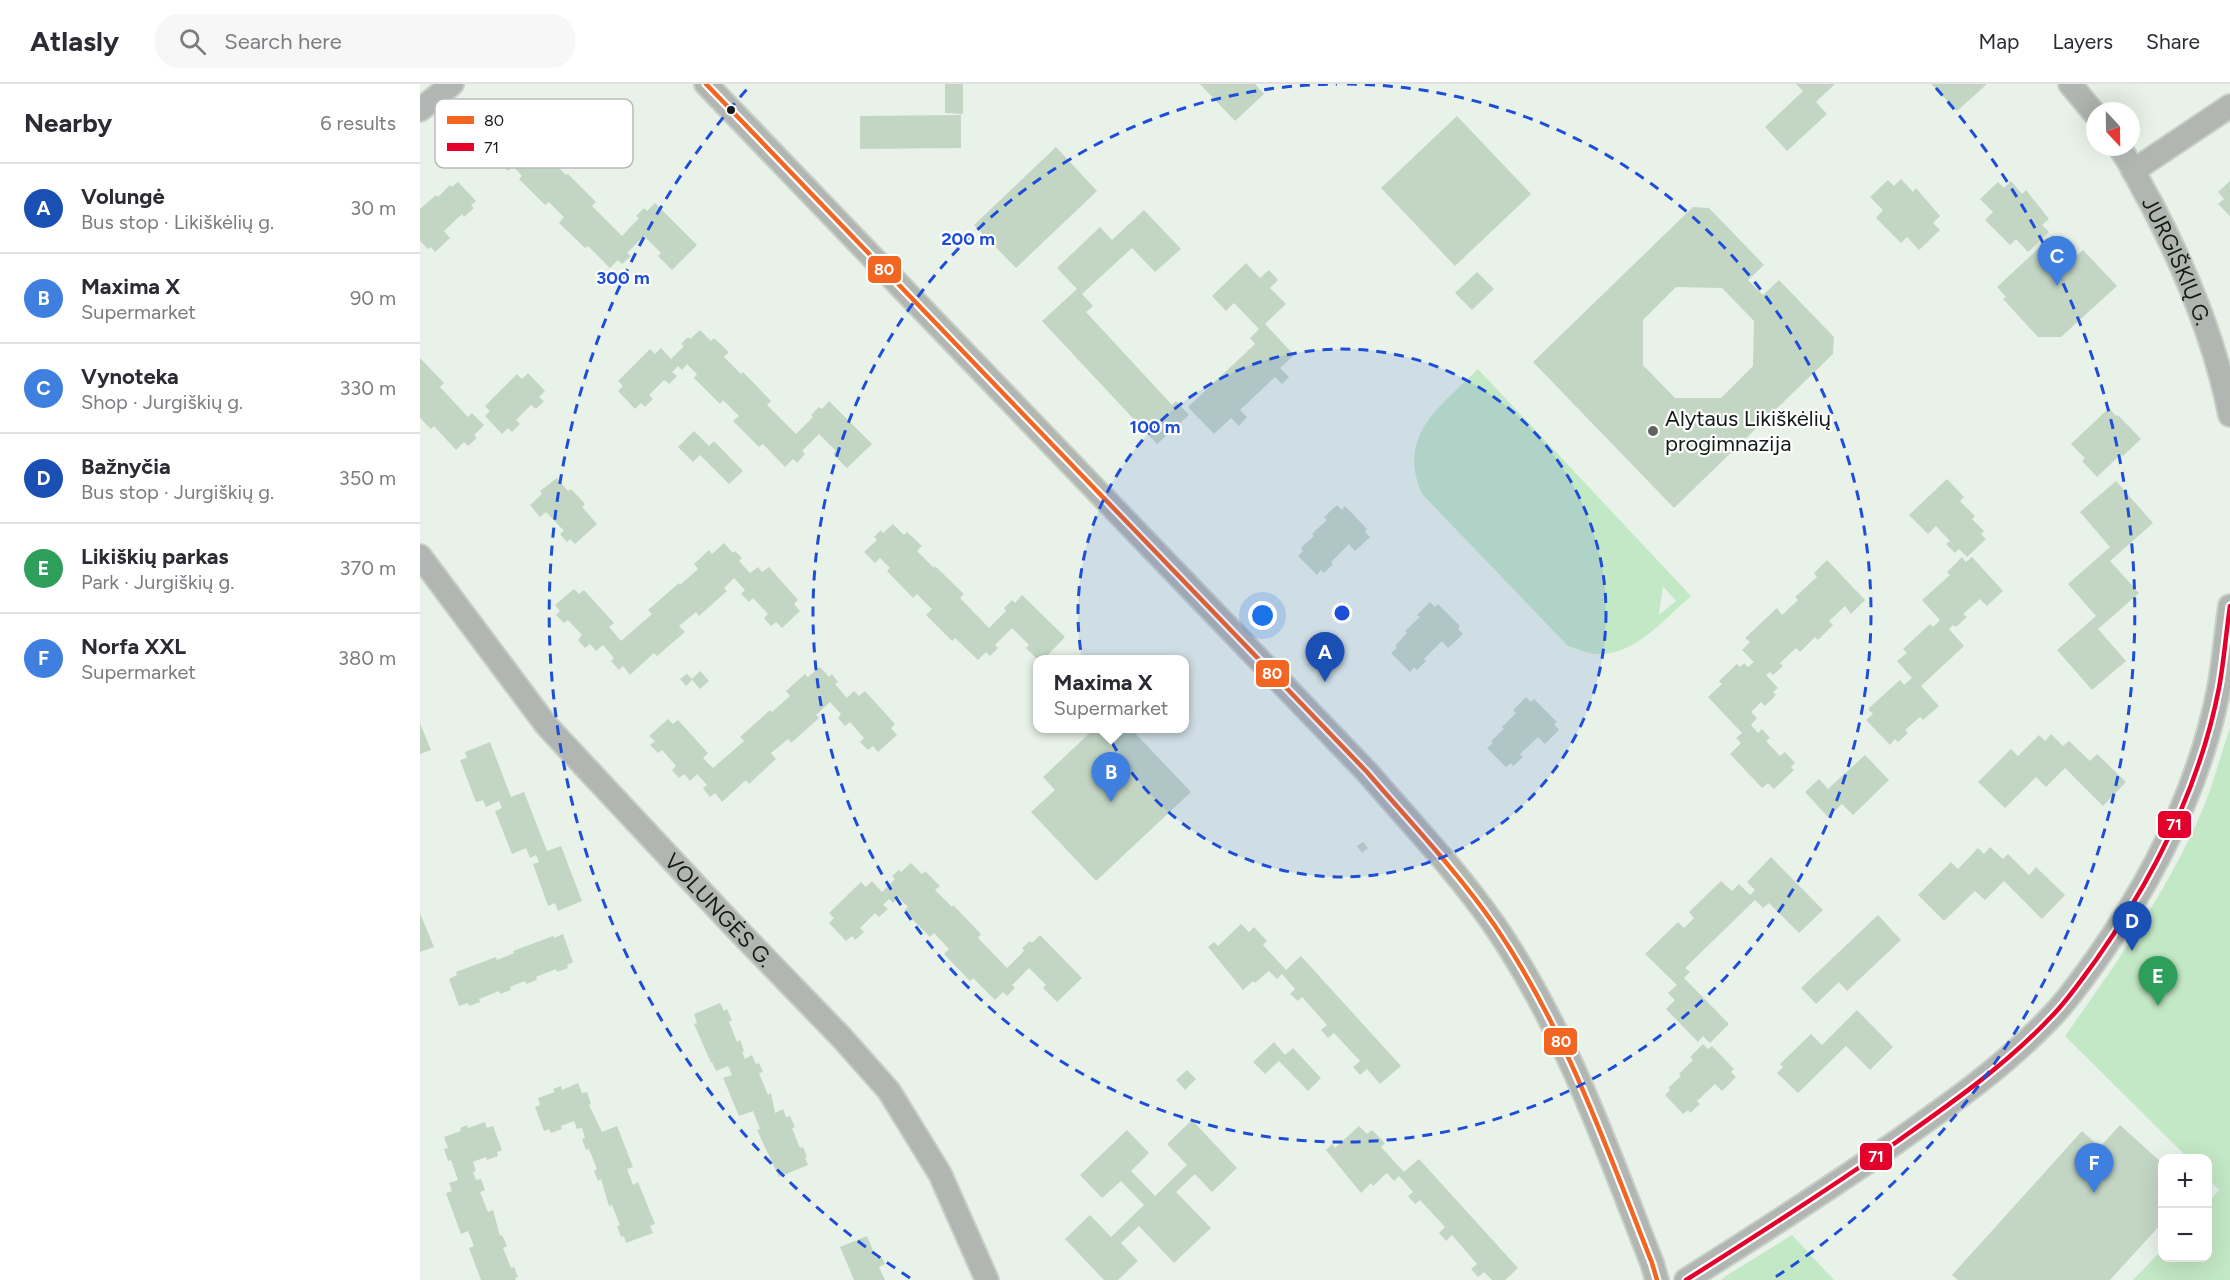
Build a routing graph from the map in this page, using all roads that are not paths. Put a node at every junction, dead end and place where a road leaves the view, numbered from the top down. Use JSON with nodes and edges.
{"nodes":[{"id":1,"x":452,"y":84,"type":"edge"},
{"id":2,"x":706,"y":84,"type":"edge"},
{"id":3,"x":2070,"y":84,"type":"edge"},
{"id":4,"x":2086,"y":103,"type":"edge"},
{"id":5,"x":2230,"y":106,"type":"edge"},
{"id":6,"x":420,"y":110,"type":"edge"},
{"id":7,"x":2124,"y":156,"type":"edge"},
{"id":8,"x":2133,"y":171,"type":"junction"},
{"id":9,"x":2230,"y":415,"type":"edge"},
{"id":10,"x":420,"y":556,"type":"edge"},
{"id":11,"x":2230,"y":606,"type":"edge"},
{"id":12,"x":987,"y":1280,"type":"edge"},
{"id":13,"x":1657,"y":1280,"type":"edge"},
{"id":14,"x":1686,"y":1280,"type":"edge"}],
"edges":[{"from":1,"to":6,"type":"street"},
{"from":2,"to":13,"type":"street"},
{"from":3,"to":4,"type":"street"},
{"from":5,"to":8,"type":"street"},
{"from":7,"to":8,"type":"street","name":"JURGIŠKIŲ G."},
{"from":8,"to":9,"type":"street","name":"JURGIŠKIŲ G."},
{"from":10,"to":12,"type":"street","name":"VOLUNGĖS G."},
{"from":11,"to":14,"type":"street"}]}
